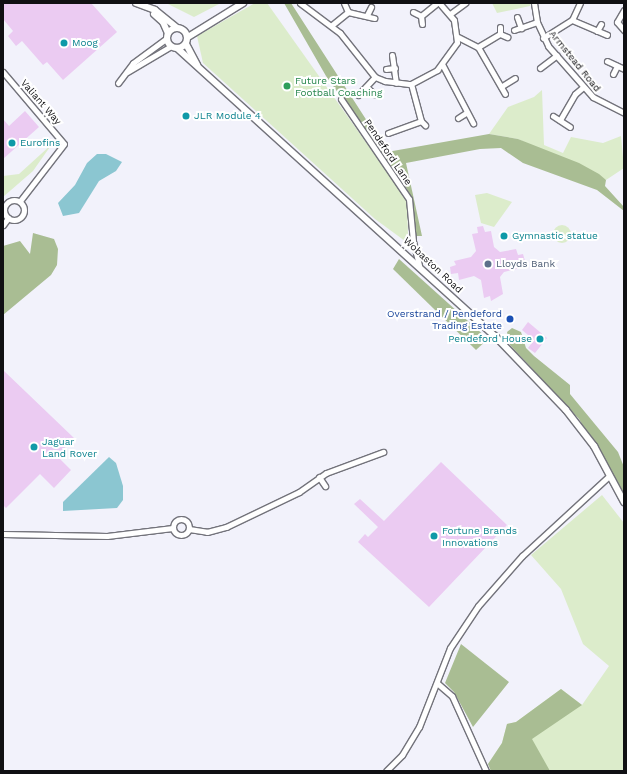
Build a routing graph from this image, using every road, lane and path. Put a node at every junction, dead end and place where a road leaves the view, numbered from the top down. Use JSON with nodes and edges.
{"nodes":[{"id":1,"x":135,"y":3,"type":"edge"},
{"id":2,"x":243,"y":3,"type":"edge"},
{"id":3,"x":300,"y":3,"type":"edge"},
{"id":4,"x":344,"y":3,"type":"edge"},
{"id":5,"x":438,"y":3,"type":"edge"},
{"id":6,"x":465,"y":3,"type":"edge"},
{"id":7,"x":534,"y":3,"type":"edge"},
{"id":8,"x":580,"y":3,"type":"edge"},
{"id":9,"x":371,"y":7,"type":"dead end"},
{"id":10,"x":624,"y":10,"type":"edge"},
{"id":11,"x":348,"y":12,"type":"junction"},
{"id":12,"x":413,"y":12,"type":"dead end"},
{"id":13,"x":450,"y":14,"type":"junction"},
{"id":14,"x":366,"y":15,"type":"junction"},
{"id":15,"x":421,"y":16,"type":"junction"},
{"id":16,"x":517,"y":17,"type":"dead end"},
{"id":17,"x":374,"y":18,"type":"dead end"},
{"id":18,"x":572,"y":20,"type":"junction"},
{"id":19,"x":537,"y":22,"type":"junction"},
{"id":20,"x":422,"y":24,"type":"dead end"},
{"id":21,"x":601,"y":24,"type":"dead end"},
{"id":22,"x":332,"y":25,"type":"junction"},
{"id":23,"x":176,"y":27,"type":"junction"},
{"id":24,"x":200,"y":27,"type":"junction"},
{"id":25,"x":500,"y":27,"type":"dead end"},
{"id":26,"x":521,"y":28,"type":"junction"},
{"id":27,"x":185,"y":30,"type":"junction"},
{"id":28,"x":514,"y":30,"type":"dead end"},
{"id":29,"x":624,"y":30,"type":"edge"},
{"id":30,"x":597,"y":31,"type":"junction"},
{"id":31,"x":500,"y":34,"type":"junction"},
{"id":32,"x":168,"y":35,"type":"junction"},
{"id":33,"x":607,"y":35,"type":"dead end"},
{"id":34,"x":188,"y":37,"type":"junction"},
{"id":35,"x":458,"y":37,"type":"junction"},
{"id":36,"x":508,"y":37,"type":"dead end"},
{"id":37,"x":544,"y":38,"type":"junction"},
{"id":38,"x":186,"y":44,"type":"junction"},
{"id":39,"x":174,"y":47,"type":"junction"},
{"id":40,"x":478,"y":47,"type":"junction"},
{"id":41,"x":392,"y":55,"type":"dead end"},
{"id":42,"x":557,"y":55,"type":"junction"},
{"id":43,"x":607,"y":61,"type":"dead end"},
{"id":44,"x":442,"y":64,"type":"junction"},
{"id":45,"x":617,"y":66,"type":"junction"},
{"id":46,"x":395,"y":68,"type":"junction"},
{"id":47,"x":540,"y":68,"type":"dead end"},
{"id":48,"x":624,"y":68,"type":"edge"},
{"id":49,"x":199,"y":69,"type":"junction"},
{"id":50,"x":386,"y":69,"type":"dead end"},
{"id":51,"x":3,"y":72,"type":"edge"},
{"id":52,"x":125,"y":73,"type":"junction"},
{"id":53,"x":613,"y":74,"type":"dead end"},
{"id":54,"x":375,"y":77,"type":"junction"},
{"id":55,"x":515,"y":78,"type":"dead end"},
{"id":56,"x":118,"y":83,"type":"dead end"},
{"id":57,"x":396,"y":83,"type":"junction"},
{"id":58,"x":411,"y":84,"type":"junction"},
{"id":59,"x":502,"y":86,"type":"junction"},
{"id":60,"x":366,"y":87,"type":"junction"},
{"id":61,"x":583,"y":87,"type":"junction"},
{"id":62,"x":374,"y":94,"type":"dead end"},
{"id":63,"x":505,"y":94,"type":"dead end"},
{"id":64,"x":358,"y":96,"type":"dead end"},
{"id":65,"x":340,"y":99,"type":"dead end"},
{"id":66,"x":466,"y":113,"type":"junction"},
{"id":67,"x":624,"y":113,"type":"edge"},
{"id":68,"x":553,"y":116,"type":"dead end"},
{"id":69,"x":458,"y":118,"type":"dead end"},
{"id":70,"x":560,"y":120,"type":"junction"},
{"id":71,"x":421,"y":121,"type":"junction"},
{"id":72,"x":474,"y":123,"type":"dead end"},
{"id":73,"x":426,"y":125,"type":"dead end"},
{"id":74,"x":570,"y":127,"type":"dead end"},
{"id":75,"x":388,"y":133,"type":"dead end"},
{"id":76,"x":20,"y":201,"type":"junction"},
{"id":77,"x":8,"y":218,"type":"junction"},
{"id":78,"x":3,"y":225,"type":"edge"},
{"id":79,"x":419,"y":266,"type":"junction"},
{"id":80,"x":382,"y":452,"type":"dead end"},
{"id":81,"x":609,"y":476,"type":"junction"},
{"id":82,"x":319,"y":477,"type":"junction"},
{"id":83,"x":325,"y":486,"type":"dead end"},
{"id":84,"x":624,"y":502,"type":"edge"},
{"id":85,"x":173,"y":528,"type":"junction"},
{"id":86,"x":189,"y":529,"type":"junction"},
{"id":87,"x":3,"y":534,"type":"edge"},
{"id":88,"x":437,"y":683,"type":"junction"},
{"id":89,"x":386,"y":771,"type":"edge"},
{"id":90,"x":486,"y":771,"type":"edge"}],
"edges":[{"from":1,"to":23,"type":"street"},
{"from":1,"to":32,"type":"street"},
{"from":2,"to":24,"type":"street"},
{"from":3,"to":22,"type":"street"},
{"from":4,"to":11,"type":"street"},
{"from":5,"to":13,"type":"street"},
{"from":5,"to":15,"type":"street"},
{"from":6,"to":13,"type":"street"},
{"from":7,"to":19,"type":"street","name":"Armstead Road"},
{"from":8,"to":18,"type":"street"},
{"from":9,"to":14,"type":"street"},
{"from":10,"to":29,"type":"street"},
{"from":11,"to":14,"type":"street"},
{"from":11,"to":22,"type":"street"},
{"from":12,"to":15,"type":"street"},
{"from":13,"to":35,"type":"street"},
{"from":14,"to":17,"type":"street"},
{"from":15,"to":20,"type":"street"},
{"from":16,"to":26,"type":"street"},
{"from":18,"to":30,"type":"street"},
{"from":18,"to":37,"type":"street"},
{"from":19,"to":26,"type":"street"},
{"from":19,"to":37,"type":"street","name":"Armstead Road"},
{"from":21,"to":30,"type":"street"},
{"from":22,"to":54,"type":"street"},
{"from":23,"to":27,"type":"street"},
{"from":23,"to":32,"type":"street"},
{"from":24,"to":27,"type":"street"},
{"from":24,"to":34,"type":"street"},
{"from":25,"to":31,"type":"street"},
{"from":26,"to":28,"type":"street"},
{"from":27,"to":34,"type":"street"},
{"from":30,"to":33,"type":"street"},
{"from":31,"to":36,"type":"street"},
{"from":31,"to":40,"type":"street"},
{"from":32,"to":39,"type":"street"},
{"from":32,"to":52,"type":"street"},
{"from":34,"to":38,"type":"street"},
{"from":35,"to":40,"type":"street"},
{"from":35,"to":44,"type":"street"},
{"from":37,"to":42,"type":"street","name":"Armstead Road"},
{"from":38,"to":39,"type":"street"},
{"from":38,"to":49,"type":"street","name":"Wobaston Road"},
{"from":39,"to":49,"type":"street","name":"Wobaston Road"},
{"from":39,"to":52,"type":"street"},
{"from":40,"to":59,"type":"street"},
{"from":41,"to":46,"type":"street"},
{"from":42,"to":47,"type":"street"},
{"from":42,"to":61,"type":"street","name":"Armstead Road"},
{"from":43,"to":45,"type":"street"},
{"from":44,"to":58,"type":"street"},
{"from":44,"to":66,"type":"street"},
{"from":45,"to":48,"type":"street"},
{"from":45,"to":53,"type":"street"},
{"from":46,"to":50,"type":"street"},
{"from":46,"to":57,"type":"street"},
{"from":49,"to":79,"type":"street","name":"Wobaston Road"},
{"from":51,"to":76,"type":"street","name":"Valiant Way"},
{"from":52,"to":56,"type":"street"},
{"from":54,"to":57,"type":"street"},
{"from":54,"to":60,"type":"street"},
{"from":55,"to":59,"type":"street"},
{"from":57,"to":58,"type":"street"},
{"from":58,"to":71,"type":"street"},
{"from":59,"to":63,"type":"street"},
{"from":60,"to":62,"type":"street"},
{"from":60,"to":64,"type":"street"},
{"from":61,"to":67,"type":"street","name":"Armstead Road"},
{"from":61,"to":70,"type":"street"},
{"from":65,"to":79,"type":"street","name":"Pendeford Lane"},
{"from":66,"to":69,"type":"street"},
{"from":66,"to":72,"type":"street"},
{"from":68,"to":70,"type":"street"},
{"from":70,"to":74,"type":"street"},
{"from":71,"to":73,"type":"street"},
{"from":71,"to":75,"type":"street"},
{"from":76,"to":77,"type":"street"},
{"from":76,"to":77,"type":"street"},
{"from":77,"to":78,"type":"street"},
{"from":79,"to":81,"type":"street","name":"Wobaston Road"},
{"from":80,"to":82,"type":"street"},
{"from":81,"to":84,"type":"street","name":"Wobaston Road"},
{"from":81,"to":88,"type":"street"},
{"from":82,"to":83,"type":"street"},
{"from":82,"to":86,"type":"street"},
{"from":85,"to":86,"type":"street"},
{"from":85,"to":86,"type":"street"},
{"from":85,"to":87,"type":"street"},
{"from":88,"to":89,"type":"street"},
{"from":88,"to":90,"type":"street"}]}
